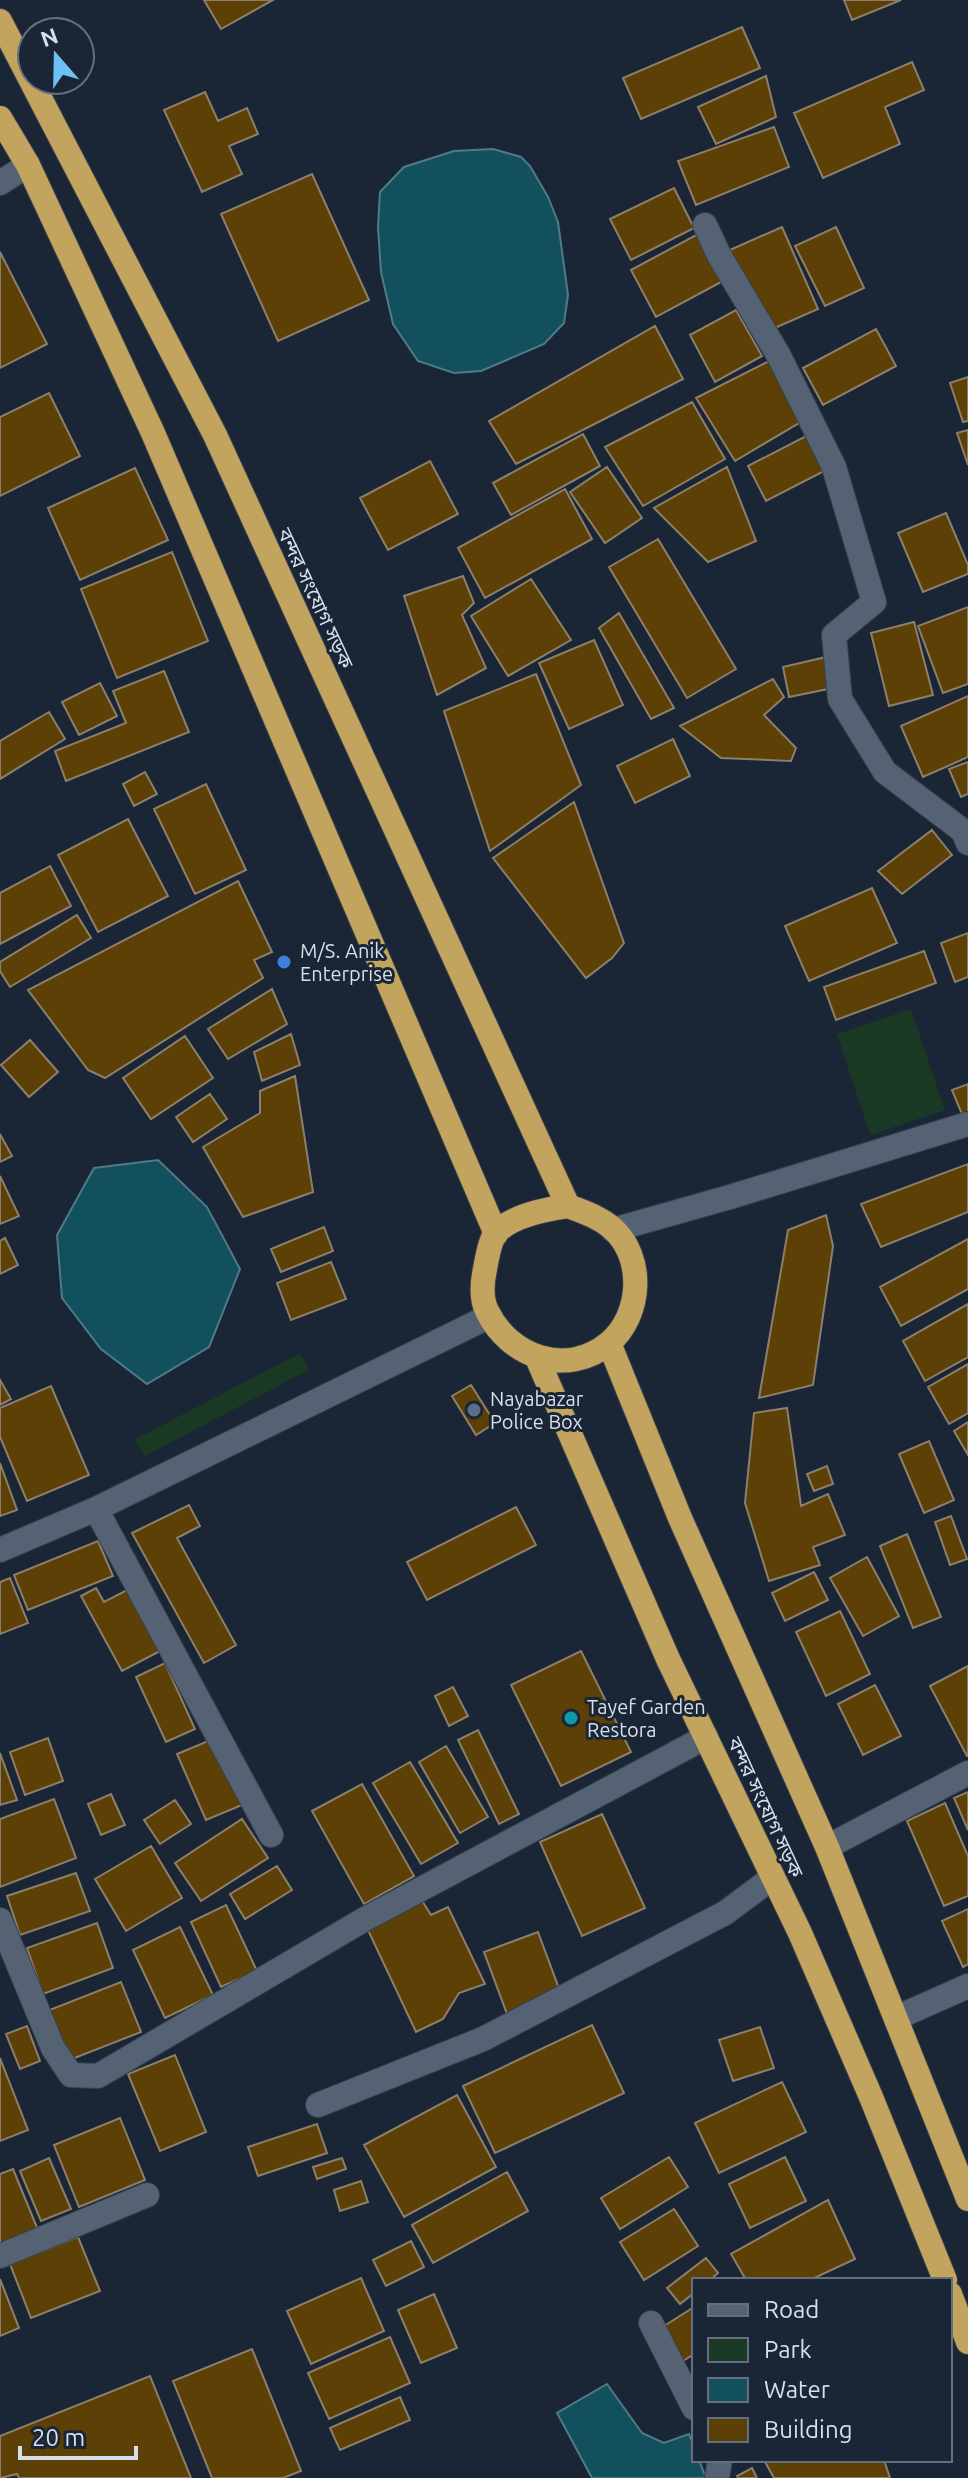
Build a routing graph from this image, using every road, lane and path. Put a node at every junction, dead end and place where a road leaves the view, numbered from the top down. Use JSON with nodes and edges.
{"nodes":[{"id":1,"x":0,"y":21,"type":"edge"},
{"id":2,"x":0,"y":118,"type":"edge"},
{"id":3,"x":28,"y":165,"type":"junction"},
{"id":4,"x":0,"y":183,"type":"edge"},
{"id":5,"x":705,"y":225,"type":"dead end"},
{"id":6,"x":968,"y":843,"type":"edge"},
{"id":7,"x":968,"y":1124,"type":"edge"},
{"id":8,"x":568,"y":1206,"type":"junction"},
{"id":9,"x":613,"y":1230,"type":"junction"},
{"id":10,"x":496,"y":1234,"type":"junction"},
{"id":11,"x":490,"y":1316,"type":"junction"},
{"id":12,"x":609,"y":1343,"type":"junction"},
{"id":13,"x":537,"y":1358,"type":"junction"},
{"id":14,"x":96,"y":1509,"type":"junction"},
{"id":15,"x":0,"y":1550,"type":"edge"},
{"id":16,"x":706,"y":1737,"type":"junction"},
{"id":17,"x":968,"y":1773,"type":"edge"},
{"id":18,"x":271,"y":1835,"type":"dead end"},
{"id":19,"x":827,"y":1847,"type":"junction"},
{"id":20,"x":772,"y":1878,"type":"junction"},
{"id":21,"x":0,"y":1920,"type":"edge"},
{"id":22,"x":968,"y":1986,"type":"edge"},
{"id":23,"x":896,"y":2018,"type":"junction"},
{"id":24,"x":318,"y":2105,"type":"dead end"},
{"id":25,"x":147,"y":2195,"type":"dead end"},
{"id":26,"x":968,"y":2199,"type":"edge"},
{"id":27,"x":0,"y":2256,"type":"edge"},
{"id":28,"x":944,"y":2278,"type":"edge"},
{"id":29,"x":952,"y":2299,"type":"edge"},
{"id":30,"x":651,"y":2323,"type":"dead end"},
{"id":31,"x":968,"y":2342,"type":"edge"},
{"id":32,"x":692,"y":2404,"type":"edge"}],
"edges":[{"from":1,"to":8,"type":"highway","name":"বন্দর সংযোগ সড়ক"},
{"from":2,"to":3,"type":"highway"},
{"from":3,"to":4,"type":"street"},
{"from":3,"to":10,"type":"highway"},
{"from":5,"to":6,"type":"street"},
{"from":7,"to":9,"type":"street"},
{"from":8,"to":9,"type":"highway"},
{"from":8,"to":10,"type":"highway"},
{"from":9,"to":12,"type":"highway"},
{"from":10,"to":11,"type":"highway"},
{"from":11,"to":13,"type":"highway"},
{"from":11,"to":14,"type":"street"},
{"from":12,"to":13,"type":"highway"},
{"from":12,"to":19,"type":"highway","name":"বন্দর সংযোগ সড়ক"},
{"from":13,"to":16,"type":"highway","name":"বন্দর সংযোগ সড়ক"},
{"from":14,"to":15,"type":"street"},
{"from":14,"to":18,"type":"street"},
{"from":16,"to":20,"type":"highway","name":"বন্দর সংযোগ সড়ক"},
{"from":16,"to":21,"type":"street"},
{"from":17,"to":19,"type":"street"},
{"from":19,"to":23,"type":"highway","name":"বন্দর সংযোগ সড়ক"},
{"from":20,"to":24,"type":"street"},
{"from":20,"to":28,"type":"highway","name":"বন্দর সংযোগ সড়ক"},
{"from":22,"to":23,"type":"street"},
{"from":23,"to":26,"type":"highway","name":"বন্দর সংযোগ সড়ক"},
{"from":25,"to":27,"type":"street"},
{"from":29,"to":31,"type":"highway"},
{"from":30,"to":32,"type":"street"}]}
